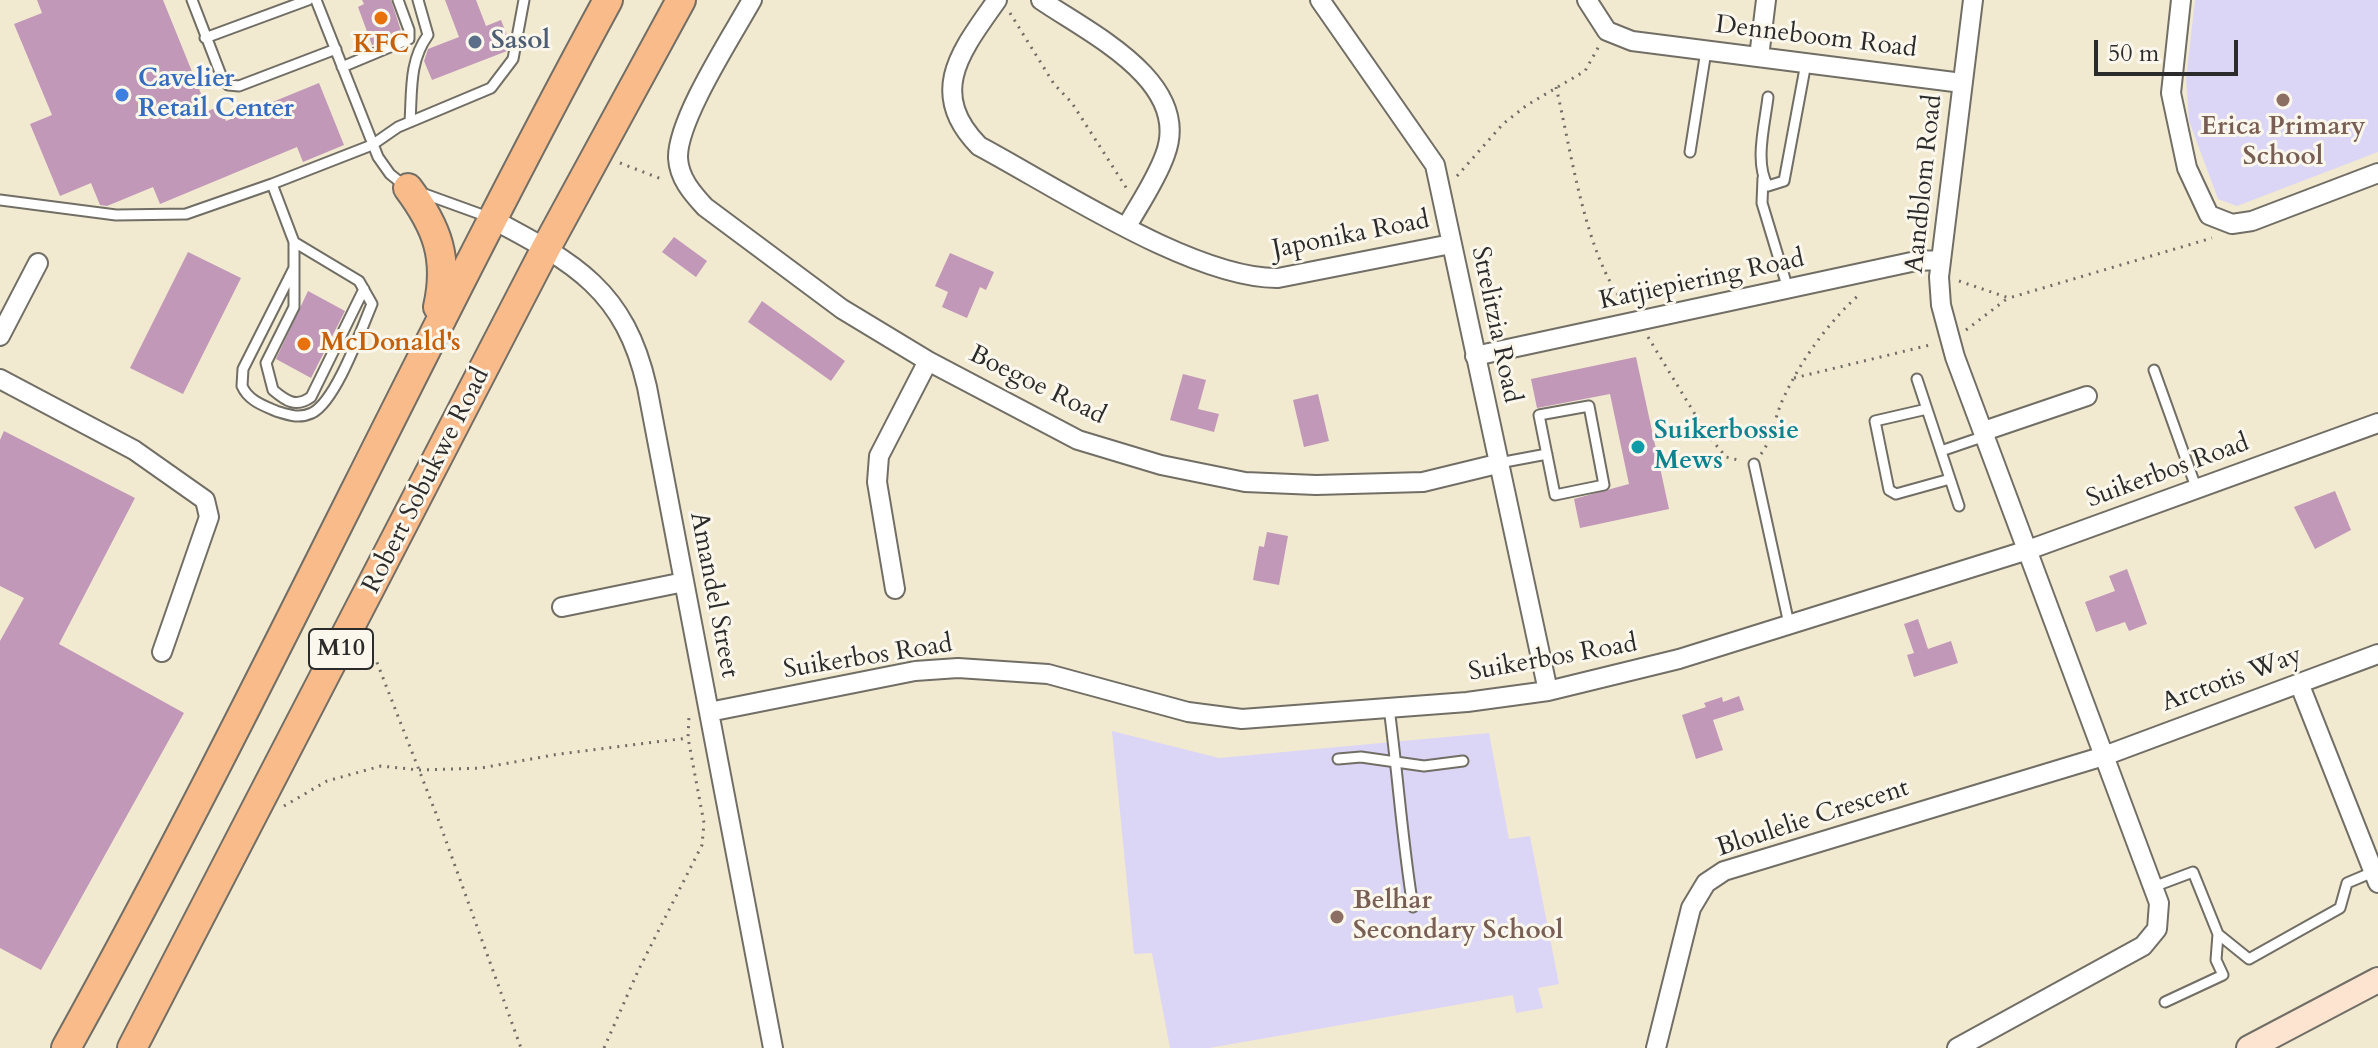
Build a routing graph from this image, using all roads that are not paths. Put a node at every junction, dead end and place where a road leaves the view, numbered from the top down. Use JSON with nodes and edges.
{"nodes":[{"id":1,"x":192,"y":0,"type":"edge"},
{"id":2,"x":308,"y":0,"type":"edge"},
{"id":3,"x":316,"y":0,"type":"edge"},
{"id":4,"x":398,"y":0,"type":"edge"},
{"id":5,"x":418,"y":0,"type":"edge"},
{"id":6,"x":524,"y":0,"type":"edge"},
{"id":7,"x":608,"y":0,"type":"edge"},
{"id":8,"x":681,"y":0,"type":"edge"},
{"id":9,"x":752,"y":0,"type":"edge"},
{"id":10,"x":1041,"y":0,"type":"edge"},
{"id":11,"x":1320,"y":0,"type":"edge"},
{"id":12,"x":1587,"y":0,"type":"edge"},
{"id":13,"x":1766,"y":0,"type":"edge"},
{"id":14,"x":1973,"y":0,"type":"edge"},
{"id":15,"x":2181,"y":0,"type":"edge"},
{"id":16,"x":997,"y":1,"type":"edge"},
{"id":17,"x":205,"y":38,"type":"junction"},
{"id":18,"x":336,"y":49,"type":"junction"},
{"id":19,"x":1706,"y":51,"type":"junction"},
{"id":20,"x":1759,"y":57,"type":"junction"},
{"id":21,"x":1806,"y":63,"type":"junction"},
{"id":22,"x":342,"y":67,"type":"junction"},
{"id":23,"x":1962,"y":83,"type":"junction"},
{"id":24,"x":1768,"y":97,"type":"dead end"},
{"id":25,"x":410,"y":122,"type":"junction"},
{"id":26,"x":372,"y":145,"type":"junction"},
{"id":27,"x":1690,"y":152,"type":"dead end"},
{"id":28,"x":2378,"y":173,"type":"edge"},
{"id":29,"x":1763,"y":178,"type":"junction"},
{"id":30,"x":272,"y":184,"type":"junction"},
{"id":31,"x":408,"y":188,"type":"junction"},
{"id":32,"x":0,"y":200,"type":"edge"},
{"id":33,"x":492,"y":219,"type":"junction"},
{"id":34,"x":1127,"y":226,"type":"junction"},
{"id":35,"x":294,"y":242,"type":"junction"},
{"id":36,"x":1451,"y":244,"type":"junction"},
{"id":37,"x":546,"y":248,"type":"junction"},
{"id":38,"x":1940,"y":260,"type":"junction"},
{"id":39,"x":38,"y":263,"type":"dead end"},
{"id":40,"x":294,"y":268,"type":"junction"},
{"id":41,"x":364,"y":289,"type":"junction"},
{"id":42,"x":1788,"y":289,"type":"junction"},
{"id":43,"x":0,"y":336,"type":"edge"},
{"id":44,"x":428,"y":346,"type":"junction"},
{"id":45,"x":1475,"y":356,"type":"junction"},
{"id":46,"x":928,"y":361,"type":"junction"},
{"id":47,"x":2154,"y":370,"type":"dead end"},
{"id":48,"x":0,"y":379,"type":"edge"},
{"id":49,"x":1917,"y":379,"type":"dead end"},
{"id":50,"x":2087,"y":396,"type":"dead end"},
{"id":51,"x":1927,"y":409,"type":"junction"},
{"id":52,"x":2378,"y":423,"type":"edge"},
{"id":53,"x":1984,"y":434,"type":"junction"},
{"id":54,"x":1941,"y":451,"type":"junction"},
{"id":55,"x":1547,"y":454,"type":"junction"},
{"id":56,"x":1497,"y":464,"type":"junction"},
{"id":57,"x":1754,"y":464,"type":"road end"},
{"id":58,"x":1950,"y":479,"type":"junction"},
{"id":59,"x":2197,"y":490,"type":"junction"},
{"id":60,"x":1959,"y":506,"type":"dead end"},
{"id":61,"x":2028,"y":550,"type":"junction"},
{"id":62,"x":684,"y":582,"type":"junction"},
{"id":63,"x":895,"y":589,"type":"dead end"},
{"id":64,"x":562,"y":607,"type":"dead end"},
{"id":65,"x":1790,"y":625,"type":"junction"},
{"id":66,"x":162,"y":652,"type":"dead end"},
{"id":67,"x":2378,"y":654,"type":"edge"},
{"id":68,"x":2299,"y":683,"type":"junction"},
{"id":69,"x":1548,"y":691,"type":"junction"},
{"id":70,"x":1389,"y":708,"type":"junction"},
{"id":71,"x":709,"y":712,"type":"junction"},
{"id":72,"x":2104,"y":756,"type":"junction"},
{"id":73,"x":1338,"y":759,"type":"dead end"},
{"id":74,"x":1396,"y":761,"type":"junction"},
{"id":75,"x":1463,"y":761,"type":"dead end"},
{"id":76,"x":2376,"y":877,"type":"edge"},
{"id":77,"x":2153,"y":887,"type":"junction"},
{"id":78,"x":1413,"y":907,"type":"dead end"},
{"id":79,"x":2218,"y":934,"type":"junction"},
{"id":80,"x":2378,"y":980,"type":"edge"},
{"id":81,"x":2165,"y":1002,"type":"dead end"},
{"id":82,"x":66,"y":1048,"type":"edge"},
{"id":83,"x":132,"y":1048,"type":"edge"},
{"id":84,"x":773,"y":1048,"type":"edge"},
{"id":85,"x":1656,"y":1048,"type":"edge"},
{"id":86,"x":1957,"y":1048,"type":"edge"},
{"id":87,"x":2249,"y":1048,"type":"edge"}],
"edges":[{"from":1,"to":17,"type":"lane"},
{"from":2,"to":17,"type":"lane"},
{"from":3,"to":18,"type":"lane"},
{"from":4,"to":22,"type":"lane"},
{"from":5,"to":25,"type":"lane"},
{"from":6,"to":25,"type":"lane"},
{"from":7,"to":33,"type":"main road","number":"M10"},
{"from":8,"to":37,"type":"main road","name":"Robert Sobukwe Road","number":"M10"},
{"from":9,"to":46,"type":"street","name":"Boegoe Road"},
{"from":10,"to":34,"type":"street"},
{"from":11,"to":36,"type":"street","name":"Strelitzia Road"},
{"from":12,"to":19,"type":"street","name":"Denneboom Road"},
{"from":13,"to":20,"type":"street"},
{"from":14,"to":23,"type":"street","name":"Aandblom Road"},
{"from":15,"to":28,"type":"street"},
{"from":16,"to":34,"type":"street","name":"Japonika Road"},
{"from":17,"to":18,"type":"lane"},
{"from":18,"to":22,"type":"lane"},
{"from":19,"to":20,"type":"street","name":"Denneboom Road"},
{"from":19,"to":27,"type":"lane"},
{"from":20,"to":21,"type":"street","name":"Denneboom Road"},
{"from":21,"to":23,"type":"street","name":"Denneboom Road"},
{"from":21,"to":29,"type":"lane"},
{"from":22,"to":26,"type":"lane"},
{"from":23,"to":38,"type":"street","name":"Aandblom Road"},
{"from":24,"to":29,"type":"lane"},
{"from":25,"to":26,"type":"lane"},
{"from":26,"to":30,"type":"lane"},
{"from":26,"to":31,"type":"lane"},
{"from":29,"to":42,"type":"lane"},
{"from":30,"to":32,"type":"lane"},
{"from":30,"to":35,"type":"lane"},
{"from":31,"to":33,"type":"lane"},
{"from":31,"to":44,"type":"main road"},
{"from":33,"to":37,"type":"street","name":"Amandel Street"},
{"from":33,"to":44,"type":"main road","number":"M10"},
{"from":34,"to":36,"type":"street","name":"Japonika Road"},
{"from":35,"to":40,"type":"lane"},
{"from":35,"to":41,"type":"lane"},
{"from":36,"to":45,"type":"street","name":"Strelitzia Road"},
{"from":37,"to":62,"type":"street","name":"Amandel Street"},
{"from":37,"to":83,"type":"main road","name":"Robert Sobukwe Road","number":"M10"},
{"from":38,"to":42,"type":"street","name":"Katjiepiering Road"},
{"from":38,"to":53,"type":"street","name":"Aandblom Road"},
{"from":39,"to":43,"type":"street"},
{"from":40,"to":41,"type":"lane"},
{"from":40,"to":41,"type":"lane"},
{"from":42,"to":45,"type":"street","name":"Katjiepiering Road"},
{"from":44,"to":82,"type":"main road","number":"M10"},
{"from":45,"to":56,"type":"street","name":"Strelitzia Road"},
{"from":46,"to":56,"type":"street","name":"Boegoe Road"},
{"from":46,"to":63,"type":"street"},
{"from":47,"to":59,"type":"lane"},
{"from":48,"to":66,"type":"street"},
{"from":49,"to":51,"type":"lane"},
{"from":50,"to":53,"type":"street"},
{"from":51,"to":54,"type":"lane"},
{"from":51,"to":58,"type":"lane"},
{"from":52,"to":59,"type":"street","name":"Suikerbos Road"},
{"from":53,"to":54,"type":"lane"},
{"from":53,"to":61,"type":"street","name":"Aandblom Road"},
{"from":54,"to":58,"type":"lane"},
{"from":55,"to":55,"type":"lane"},
{"from":55,"to":56,"type":"lane"},
{"from":56,"to":69,"type":"street","name":"Strelitzia Road"},
{"from":57,"to":65,"type":"lane"},
{"from":58,"to":60,"type":"lane"},
{"from":59,"to":61,"type":"street","name":"Suikerbos Road"},
{"from":61,"to":65,"type":"street","name":"Suikerbos Road"},
{"from":61,"to":72,"type":"street"},
{"from":62,"to":64,"type":"street"},
{"from":62,"to":71,"type":"street","name":"Amandel Street"},
{"from":65,"to":69,"type":"street","name":"Suikerbos Road"},
{"from":67,"to":68,"type":"street","name":"Arctotis Way"},
{"from":68,"to":72,"type":"street","name":"Arctotis Way"},
{"from":68,"to":76,"type":"street"},
{"from":69,"to":70,"type":"street","name":"Suikerbos Road"},
{"from":70,"to":71,"type":"street","name":"Suikerbos Road"},
{"from":70,"to":74,"type":"lane"},
{"from":71,"to":84,"type":"street","name":"Amandel Street"},
{"from":72,"to":77,"type":"street"},
{"from":72,"to":85,"type":"street","name":"Bloulelie Crescent"},
{"from":73,"to":74,"type":"lane"},
{"from":74,"to":75,"type":"lane"},
{"from":74,"to":78,"type":"lane"},
{"from":76,"to":79,"type":"lane"},
{"from":77,"to":79,"type":"lane"},
{"from":77,"to":86,"type":"street"},
{"from":79,"to":81,"type":"lane"},
{"from":80,"to":87,"type":"main road"}]}
